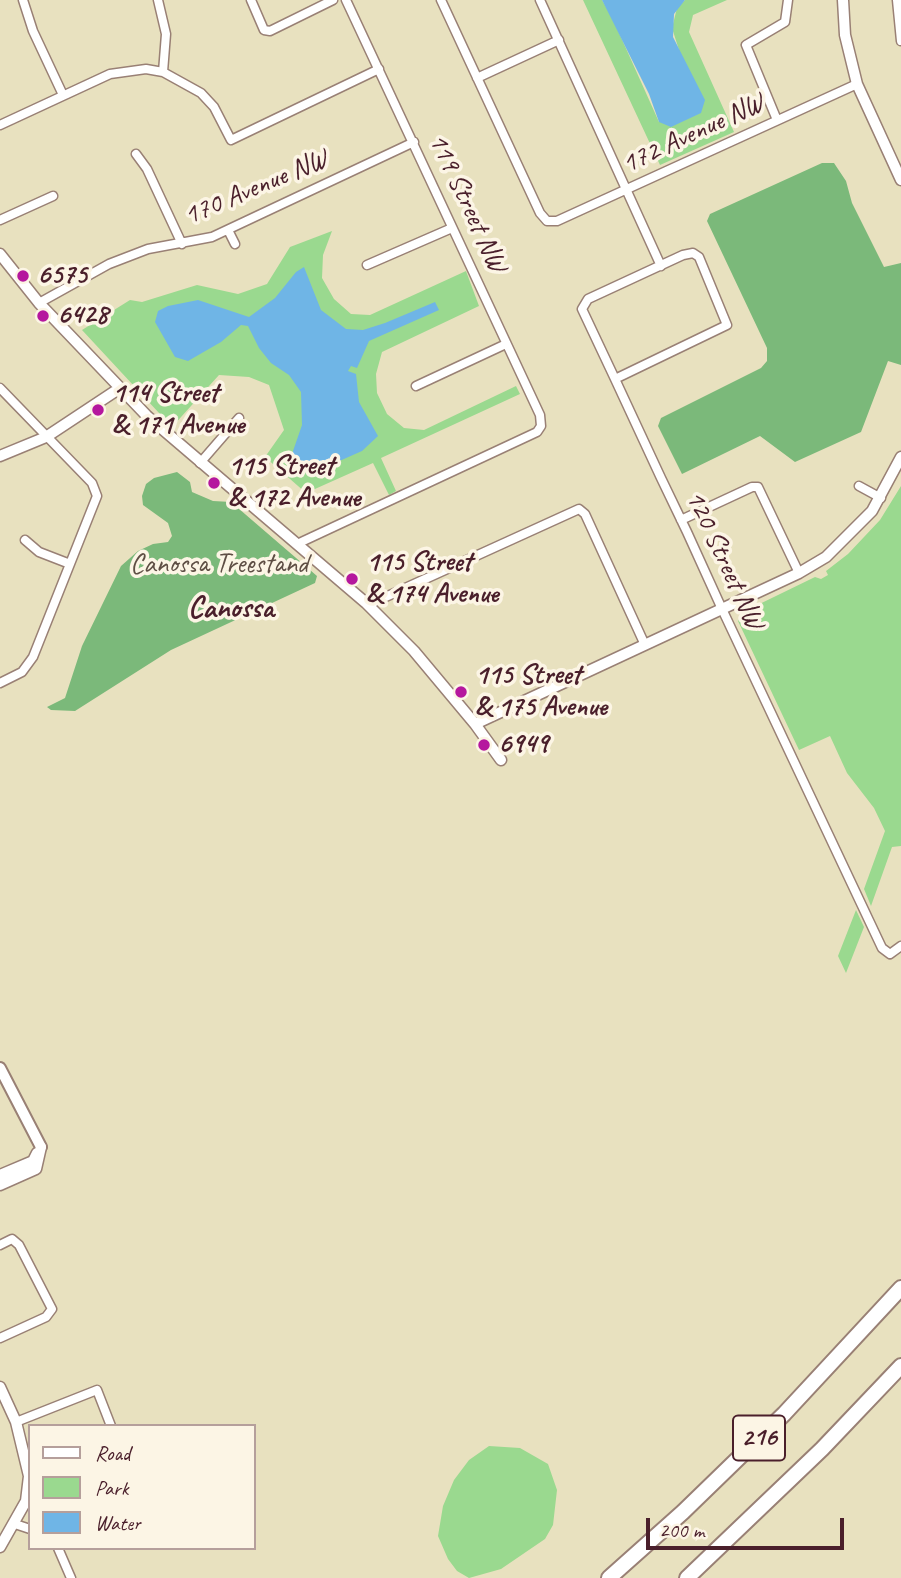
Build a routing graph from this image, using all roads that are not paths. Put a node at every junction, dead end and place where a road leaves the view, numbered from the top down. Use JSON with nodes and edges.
{"nodes":[{"id":1,"x":23,"y":0,"type":"edge"},
{"id":2,"x":158,"y":0,"type":"edge"},
{"id":3,"x":251,"y":0,"type":"edge"},
{"id":4,"x":332,"y":0,"type":"edge"},
{"id":5,"x":346,"y":0,"type":"edge"},
{"id":6,"x":441,"y":0,"type":"edge"},
{"id":7,"x":540,"y":0,"type":"edge"},
{"id":8,"x":789,"y":0,"type":"edge"},
{"id":9,"x":843,"y":0,"type":"edge"},
{"id":10,"x":897,"y":0,"type":"edge"},
{"id":11,"x":559,"y":40,"type":"junction"},
{"id":12,"x":901,"y":41,"type":"edge"},
{"id":13,"x":379,"y":69,"type":"junction"},
{"id":14,"x":163,"y":72,"type":"junction"},
{"id":15,"x":477,"y":78,"type":"junction"},
{"id":16,"x":857,"y":84,"type":"junction"},
{"id":17,"x":63,"y":96,"type":"junction"},
{"id":18,"x":777,"y":120,"type":"junction"},
{"id":19,"x":0,"y":125,"type":"edge"},
{"id":20,"x":414,"y":142,"type":"junction"},
{"id":21,"x":136,"y":154,"type":"dead end"},
{"id":22,"x":896,"y":156,"type":"edge"},
{"id":23,"x":901,"y":180,"type":"edge"},
{"id":24,"x":626,"y":190,"type":"junction"},
{"id":25,"x":53,"y":196,"type":"dead end"},
{"id":26,"x":0,"y":220,"type":"edge"},
{"id":27,"x":453,"y":228,"type":"junction"},
{"id":28,"x":228,"y":230,"type":"junction"},
{"id":29,"x":182,"y":244,"type":"junction"},
{"id":30,"x":235,"y":244,"type":"dead end"},
{"id":31,"x":0,"y":254,"type":"edge"},
{"id":32,"x":367,"y":265,"type":"dead end"},
{"id":33,"x":660,"y":266,"type":"junction"},
{"id":34,"x":39,"y":303,"type":"junction"},
{"id":35,"x":506,"y":344,"type":"junction"},
{"id":36,"x":615,"y":379,"type":"junction"},
{"id":37,"x":416,"y":386,"type":"dead end"},
{"id":38,"x":0,"y":388,"type":"edge"},
{"id":39,"x":120,"y":388,"type":"junction"},
{"id":40,"x":239,"y":418,"type":"dead end"},
{"id":41,"x":46,"y":436,"type":"junction"},
{"id":42,"x":0,"y":456,"type":"edge"},
{"id":43,"x":901,"y":457,"type":"edge"},
{"id":44,"x":200,"y":463,"type":"junction"},
{"id":45,"x":859,"y":486,"type":"dead end"},
{"id":46,"x":881,"y":498,"type":"junction"},
{"id":47,"x":681,"y":520,"type":"junction"},
{"id":48,"x":25,"y":540,"type":"dead end"},
{"id":49,"x":297,"y":544,"type":"junction"},
{"id":50,"x":70,"y":564,"type":"junction"},
{"id":51,"x":799,"y":573,"type":"junction"},
{"id":52,"x":368,"y":605,"type":"junction"},
{"id":53,"x":722,"y":609,"type":"junction"},
{"id":54,"x":645,"y":645,"type":"junction"},
{"id":55,"x":0,"y":683,"type":"edge"},
{"id":56,"x":475,"y":724,"type":"junction"},
{"id":57,"x":501,"y":760,"type":"dead end"},
{"id":58,"x":901,"y":946,"type":"edge"},
{"id":59,"x":0,"y":1068,"type":"edge"},
{"id":60,"x":41,"y":1147,"type":"junction"},
{"id":61,"x":0,"y":1175,"type":"edge"},
{"id":62,"x":0,"y":1185,"type":"edge"},
{"id":63,"x":0,"y":1245,"type":"edge"},
{"id":64,"x":901,"y":1288,"type":"edge"},
{"id":65,"x":0,"y":1338,"type":"edge"},
{"id":66,"x":901,"y":1366,"type":"edge"},
{"id":67,"x":0,"y":1387,"type":"edge"},
{"id":68,"x":16,"y":1422,"type":"junction"},
{"id":69,"x":110,"y":1424,"type":"edge"},
{"id":70,"x":28,"y":1472,"type":"edge"},
{"id":71,"x":28,"y":1484,"type":"edge"},
{"id":72,"x":15,"y":1524,"type":"junction"},
{"id":73,"x":28,"y":1528,"type":"edge"},
{"id":74,"x":0,"y":1546,"type":"edge"},
{"id":75,"x":59,"y":1550,"type":"edge"},
{"id":76,"x":71,"y":1578,"type":"edge"},
{"id":77,"x":609,"y":1578,"type":"edge"},
{"id":78,"x":687,"y":1578,"type":"edge"}],
"edges":[{"from":1,"to":17,"type":"street"},
{"from":2,"to":14,"type":"street"},
{"from":3,"to":4,"type":"street"},
{"from":5,"to":13,"type":"street","name":"119 Street NW"},
{"from":6,"to":15,"type":"street"},
{"from":7,"to":11,"type":"street"},
{"from":8,"to":18,"type":"street"},
{"from":9,"to":16,"type":"street"},
{"from":10,"to":12,"type":"street"},
{"from":11,"to":15,"type":"street"},
{"from":11,"to":24,"type":"street"},
{"from":13,"to":14,"type":"street"},
{"from":13,"to":20,"type":"street","name":"119 Street NW"},
{"from":14,"to":17,"type":"street"},
{"from":15,"to":24,"type":"street","name":"172 Avenue NW"},
{"from":16,"to":18,"type":"street","name":"172 Avenue NW"},
{"from":16,"to":22,"type":"street"},
{"from":17,"to":19,"type":"street"},
{"from":18,"to":24,"type":"street","name":"172 Avenue NW"},
{"from":20,"to":27,"type":"street","name":"119 Street NW"},
{"from":20,"to":28,"type":"street","name":"170 Avenue NW"},
{"from":21,"to":29,"type":"street"},
{"from":22,"to":23,"type":"street"},
{"from":24,"to":33,"type":"street"},
{"from":25,"to":26,"type":"street"},
{"from":27,"to":32,"type":"street"},
{"from":27,"to":35,"type":"street","name":"119 Street NW"},
{"from":28,"to":29,"type":"street","name":"170 Avenue NW"},
{"from":28,"to":30,"type":"street"},
{"from":29,"to":34,"type":"street","name":"170 Avenue NW"},
{"from":31,"to":34,"type":"street"},
{"from":33,"to":36,"type":"street","name":"120 Street NW"},
{"from":33,"to":36,"type":"street"},
{"from":34,"to":39,"type":"street"},
{"from":35,"to":37,"type":"street"},
{"from":35,"to":49,"type":"street","name":"119 Street NW"},
{"from":36,"to":47,"type":"street","name":"120 Street NW"},
{"from":38,"to":41,"type":"street"},
{"from":39,"to":41,"type":"street"},
{"from":39,"to":44,"type":"street"},
{"from":40,"to":44,"type":"street"},
{"from":41,"to":42,"type":"street"},
{"from":41,"to":50,"type":"street"},
{"from":43,"to":46,"type":"street"},
{"from":44,"to":49,"type":"street"},
{"from":45,"to":46,"type":"street"},
{"from":46,"to":51,"type":"street"},
{"from":47,"to":51,"type":"street"},
{"from":47,"to":53,"type":"street","name":"120 Street NW"},
{"from":48,"to":50,"type":"street"},
{"from":49,"to":52,"type":"street"},
{"from":50,"to":55,"type":"street"},
{"from":51,"to":53,"type":"street"},
{"from":52,"to":54,"type":"street"},
{"from":52,"to":56,"type":"street"},
{"from":53,"to":54,"type":"street"},
{"from":53,"to":58,"type":"street","name":"120 Street NW"},
{"from":54,"to":56,"type":"street"},
{"from":56,"to":57,"type":"street"},
{"from":59,"to":60,"type":"main road"},
{"from":60,"to":61,"type":"street"},
{"from":60,"to":62,"type":"street"},
{"from":63,"to":65,"type":"street"},
{"from":64,"to":77,"type":"highway","number":"216"},
{"from":66,"to":78,"type":"highway","number":"216"},
{"from":67,"to":68,"type":"street"},
{"from":68,"to":69,"type":"street"},
{"from":68,"to":70,"type":"street"},
{"from":71,"to":72,"type":"street"},
{"from":72,"to":73,"type":"street"},
{"from":72,"to":74,"type":"street"},
{"from":75,"to":76,"type":"street"}]}
